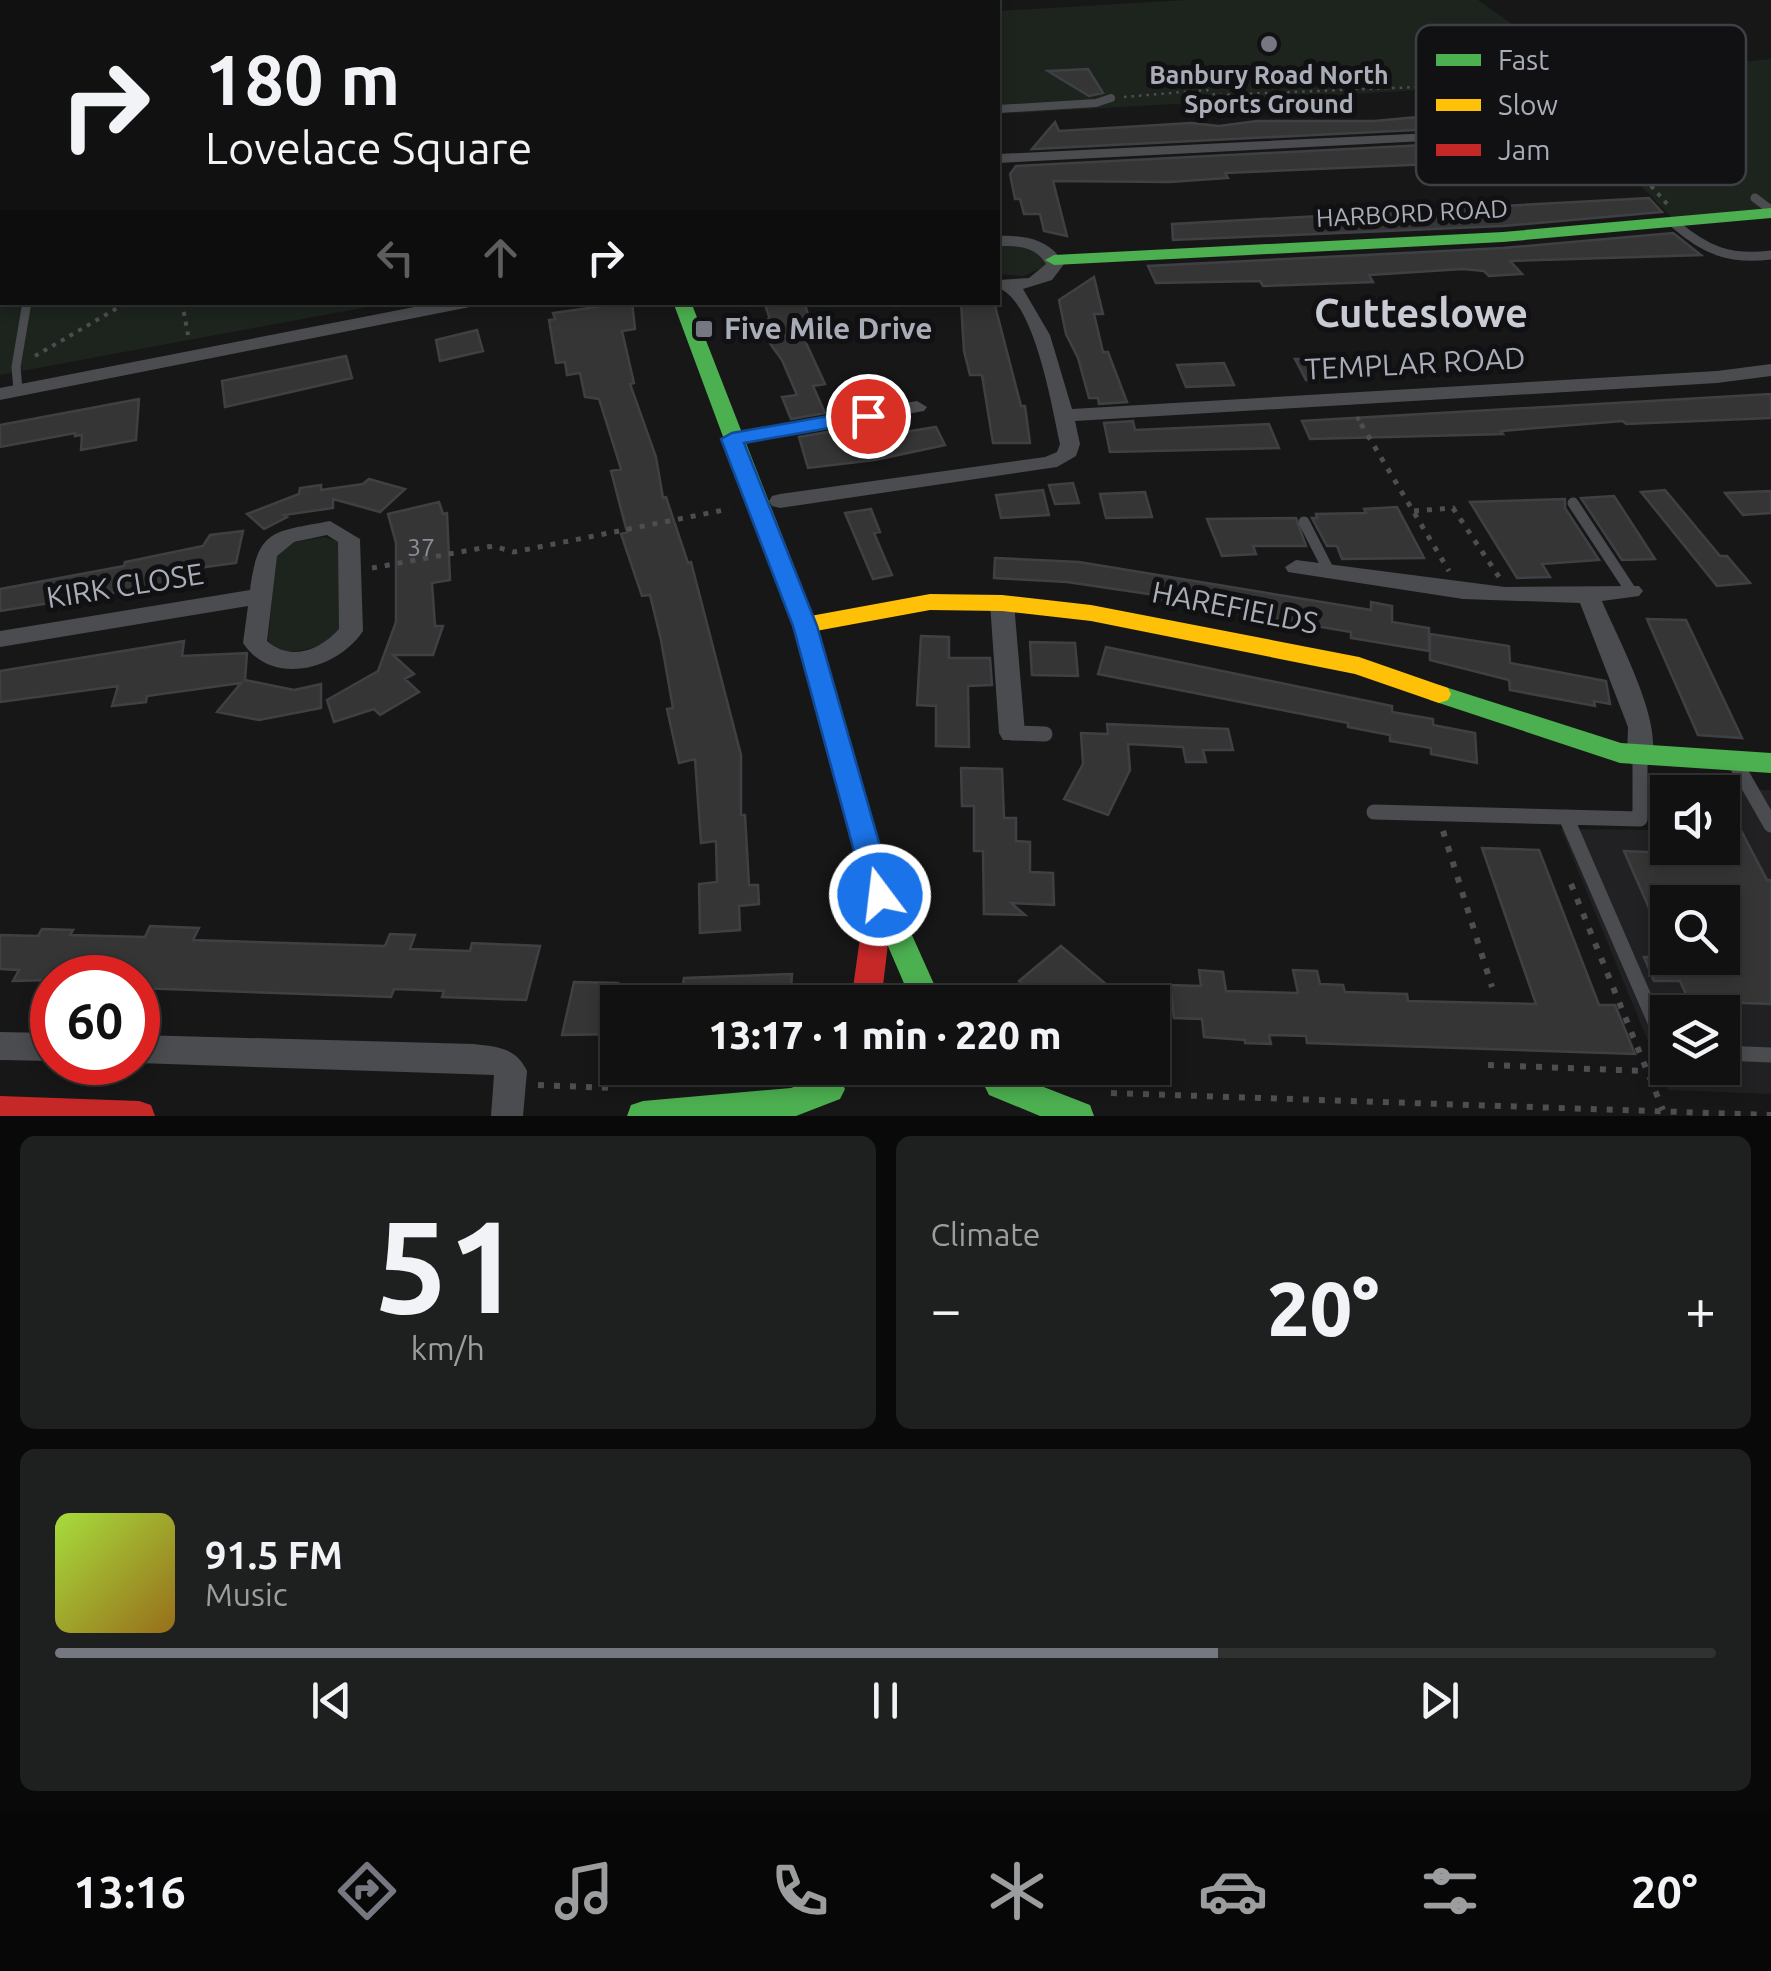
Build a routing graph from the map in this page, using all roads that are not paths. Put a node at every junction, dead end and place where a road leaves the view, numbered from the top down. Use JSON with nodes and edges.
{"nodes":[{"id":1,"x":1111,"y":98,"type":"road end"},
{"id":2,"x":1000,"y":109,"type":"edge"},
{"id":3,"x":1416,"y":138,"type":"edge"},
{"id":4,"x":1000,"y":159,"type":"edge"},
{"id":5,"x":1766,"y":207,"type":"edge"},
{"id":6,"x":1681,"y":224,"type":"junction"},
{"id":7,"x":1000,"y":236,"type":"edge"},
{"id":8,"x":1771,"y":255,"type":"edge"},
{"id":9,"x":1054,"y":260,"type":"junction"},
{"id":10,"x":1003,"y":284,"type":"edge"},
{"id":11,"x":26,"y":305,"type":"edge"},
{"id":12,"x":455,"y":305,"type":"edge"},
{"id":13,"x":683,"y":305,"type":"edge"},
{"id":14,"x":1771,"y":370,"type":"edge"},
{"id":15,"x":9,"y":392,"type":"edge"},
{"id":16,"x":917,"y":407,"type":"dead end"},
{"id":17,"x":1063,"y":416,"type":"junction"},
{"id":18,"x":732,"y":439,"type":"junction"},
{"id":19,"x":784,"y":500,"type":"dead end"},
{"id":20,"x":1574,"y":503,"type":"dead end"},
{"id":21,"x":1304,"y":522,"type":"dead end"},
{"id":22,"x":1296,"y":567,"type":"dead end"},
{"id":23,"x":1329,"y":571,"type":"junction"},
{"id":24,"x":1631,"y":591,"type":"joint"},
{"id":25,"x":261,"y":596,"type":"junction"},
{"id":26,"x":1589,"y":597,"type":"junction"},
{"id":27,"x":1002,"y":603,"type":"junction"},
{"id":28,"x":805,"y":626,"type":"junction"},
{"id":29,"x":0,"y":639,"type":"edge"},
{"id":30,"x":1012,"y":732,"type":"joint"},
{"id":31,"x":1045,"y":734,"type":"dead end"},
{"id":32,"x":1640,"y":758,"type":"junction"},
{"id":33,"x":1736,"y":762,"type":"junction"},
{"id":34,"x":1771,"y":763,"type":"edge"},
{"id":35,"x":1374,"y":812,"type":"dead end"},
{"id":36,"x":1566,"y":817,"type":"junction"},
{"id":37,"x":1771,"y":826,"type":"edge"},
{"id":38,"x":880,"y":895,"type":"junction"},
{"id":39,"x":868,"y":985,"type":"edge"},
{"id":40,"x":918,"y":985,"type":"edge"},
{"id":41,"x":1650,"y":1011,"type":"edge"},
{"id":42,"x":0,"y":1046,"type":"edge"},
{"id":43,"x":30,"y":1047,"type":"edge"},
{"id":44,"x":160,"y":1050,"type":"edge"},
{"id":45,"x":1740,"y":1053,"type":"edge"},
{"id":46,"x":1771,"y":1054,"type":"edge"},
{"id":47,"x":826,"y":1085,"type":"edge"},
{"id":48,"x":835,"y":1085,"type":"edge"},
{"id":49,"x":1000,"y":1085,"type":"joint"},
{"id":50,"x":0,"y":1111,"type":"edge"},
{"id":51,"x":139,"y":1116,"type":"edge"},
{"id":52,"x":507,"y":1116,"type":"edge"},
{"id":53,"x":642,"y":1116,"type":"edge"},
{"id":54,"x":822,"y":1116,"type":"edge"},
{"id":55,"x":1022,"y":1116,"type":"edge"},
{"id":56,"x":1078,"y":1116,"type":"edge"}],
"edges":[{"from":1,"to":2,"type":"lane"},
{"from":3,"to":4,"type":"street"},
{"from":5,"to":6,"type":"main road","name":"HARBORD ROAD"},
{"from":6,"to":8,"type":"lane"},
{"from":6,"to":9,"type":"main road","name":"HARBORD ROAD"},
{"from":7,"to":9,"type":"street"},
{"from":9,"to":10,"type":"street"},
{"from":10,"to":17,"type":"street"},
{"from":11,"to":15,"type":"lane"},
{"from":12,"to":15,"type":"street"},
{"from":13,"to":18,"type":"main road"},
{"from":14,"to":17,"type":"street","name":"TEMPLAR ROAD"},
{"from":16,"to":18,"type":"street"},
{"from":17,"to":19,"type":"street"},
{"from":18,"to":28,"type":"main road"},
{"from":20,"to":24,"type":"lane"},
{"from":21,"to":23,"type":"lane"},
{"from":22,"to":23,"type":"street"},
{"from":23,"to":26,"type":"street"},
{"from":24,"to":26,"type":"street"},
{"from":25,"to":25,"type":"street"},
{"from":25,"to":29,"type":"street","name":"KIRK CLOSE"},
{"from":26,"to":32,"type":"street"},
{"from":27,"to":28,"type":"main road","name":"HAREFIELDS"},
{"from":27,"to":30,"type":"street"},
{"from":27,"to":32,"type":"main road","name":"HAREFIELDS"},
{"from":28,"to":38,"type":"main road"},
{"from":30,"to":31,"type":"lane"},
{"from":32,"to":33,"type":"main road","name":"HAREFIELDS"},
{"from":32,"to":36,"type":"lane"},
{"from":33,"to":34,"type":"main road","name":"HAREFIELDS"},
{"from":33,"to":37,"type":"lane"},
{"from":35,"to":36,"type":"lane"},
{"from":36,"to":41,"type":"lane"},
{"from":38,"to":39,"type":"main road"},
{"from":38,"to":40,"type":"main road"},
{"from":42,"to":43,"type":"street"},
{"from":44,"to":52,"type":"street"},
{"from":45,"to":46,"type":"lane"},
{"from":47,"to":53,"type":"main road"},
{"from":48,"to":54,"type":"main road"},
{"from":49,"to":55,"type":"main road"},
{"from":49,"to":56,"type":"main road"},
{"from":50,"to":51,"type":"main road"}]}
